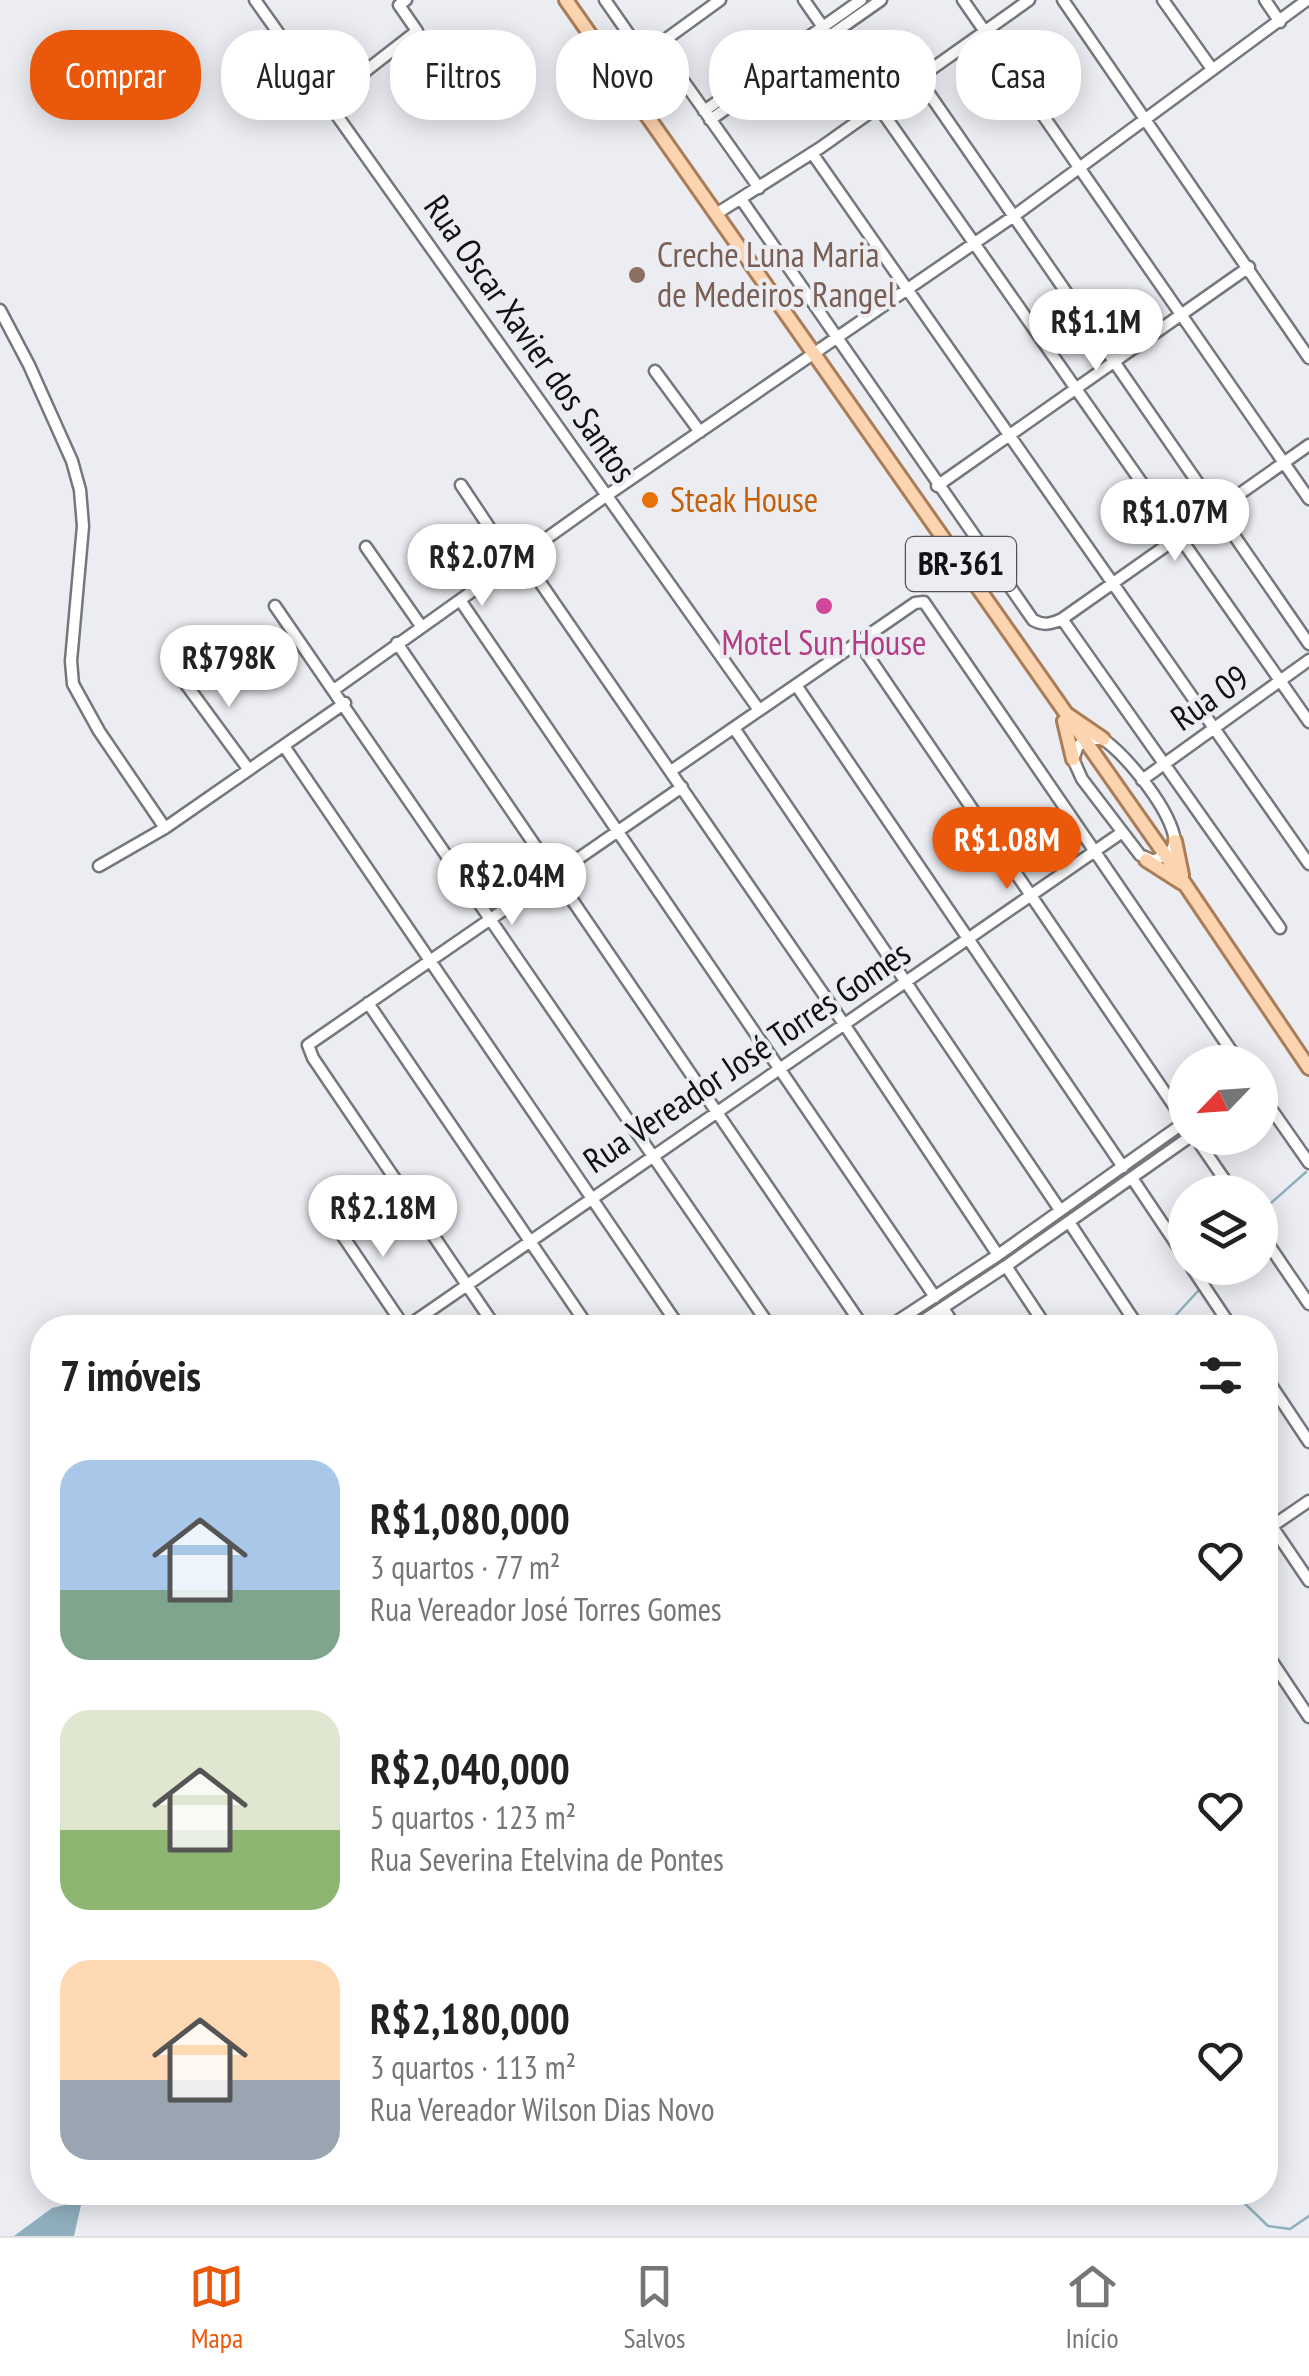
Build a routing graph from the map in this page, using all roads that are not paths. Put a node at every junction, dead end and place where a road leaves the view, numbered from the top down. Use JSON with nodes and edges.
{"nodes":[{"id":1,"x":255,"y":0,"type":"edge"},
{"id":2,"x":566,"y":0,"type":"edge"},
{"id":3,"x":605,"y":0,"type":"edge"},
{"id":4,"x":720,"y":0,"type":"edge"},
{"id":5,"x":804,"y":0,"type":"edge"},
{"id":6,"x":861,"y":0,"type":"edge"},
{"id":7,"x":880,"y":0,"type":"edge"},
{"id":8,"x":963,"y":0,"type":"edge"},
{"id":9,"x":1029,"y":0,"type":"edge"},
{"id":10,"x":1063,"y":0,"type":"edge"},
{"id":11,"x":1163,"y":0,"type":"edge"},
{"id":12,"x":1265,"y":0,"type":"edge"},
{"id":13,"x":1306,"y":0,"type":"edge"},
{"id":14,"x":402,"y":2,"type":"edge"},
{"id":15,"x":1280,"y":22,"type":"junction"},
{"id":16,"x":276,"y":30,"type":"edge"},
{"id":17,"x":587,"y":30,"type":"edge"},
{"id":18,"x":626,"y":30,"type":"edge"},
{"id":19,"x":679,"y":30,"type":"edge"},
{"id":20,"x":825,"y":30,"type":"edge"},
{"id":21,"x":827,"y":30,"type":"edge"},
{"id":22,"x":828,"y":30,"type":"edge"},
{"id":23,"x":984,"y":30,"type":"edge"},
{"id":24,"x":988,"y":30,"type":"edge"},
{"id":25,"x":370,"y":68,"type":"edge"},
{"id":26,"x":1212,"y":69,"type":"junction"},
{"id":27,"x":689,"y":90,"type":"edge"},
{"id":28,"x":936,"y":104,"type":"edge"},
{"id":29,"x":707,"y":116,"type":"joint"},
{"id":30,"x":1146,"y":117,"type":"junction"},
{"id":31,"x":340,"y":120,"type":"edge"},
{"id":32,"x":650,"y":120,"type":"edge"},
{"id":33,"x":860,"y":120,"type":"edge"},
{"id":34,"x":891,"y":120,"type":"edge"},
{"id":35,"x":1046,"y":120,"type":"edge"},
{"id":36,"x":812,"y":153,"type":"junction"},
{"id":37,"x":1080,"y":168,"type":"junction"},
{"id":38,"x":759,"y":188,"type":"junction"},
{"id":39,"x":741,"y":199,"type":"junction"},
{"id":40,"x":716,"y":214,"type":"junction"},
{"id":41,"x":1014,"y":216,"type":"junction"},
{"id":42,"x":974,"y":242,"type":"junction"},
{"id":43,"x":1249,"y":268,"type":"junction"},
{"id":44,"x":906,"y":290,"type":"junction"},
{"id":45,"x":0,"y":310,"type":"edge"},
{"id":46,"x":1180,"y":317,"type":"junction"},
{"id":47,"x":836,"y":337,"type":"junction"},
{"id":48,"x":813,"y":352,"type":"junction"},
{"id":49,"x":1309,"y":358,"type":"edge"},
{"id":50,"x":1114,"y":364,"type":"junction"},
{"id":51,"x":655,"y":371,"type":"dead end"},
{"id":52,"x":1076,"y":390,"type":"junction"},
{"id":53,"x":700,"y":432,"type":"junction"},
{"id":54,"x":1009,"y":438,"type":"junction"},
{"id":55,"x":1309,"y":445,"type":"edge"},
{"id":56,"x":1283,"y":462,"type":"junction"},
{"id":57,"x":460,"y":485,"type":"dead end"},
{"id":58,"x":938,"y":486,"type":"junction"},
{"id":59,"x":606,"y":496,"type":"junction"},
{"id":60,"x":1309,"y":499,"type":"edge"},
{"id":61,"x":1216,"y":510,"type":"junction"},
{"id":62,"x":1180,"y":536,"type":"junction"},
{"id":63,"x":366,"y":547,"type":"dead end"},
{"id":64,"x":518,"y":560,"type":"junction"},
{"id":65,"x":1110,"y":584,"type":"junction"},
{"id":66,"x":460,"y":600,"type":"junction"},
{"id":67,"x":275,"y":606,"type":"dead end"},
{"id":68,"x":1062,"y":619,"type":"junction"},
{"id":69,"x":421,"y":626,"type":"junction"},
{"id":70,"x":858,"y":641,"type":"junction"},
{"id":71,"x":397,"y":643,"type":"junction"},
{"id":72,"x":1309,"y":644,"type":"edge"},
{"id":73,"x":1309,"y":660,"type":"edge"},
{"id":74,"x":177,"y":672,"type":"dead end"},
{"id":75,"x":1281,"y":682,"type":"junction"},
{"id":76,"x":796,"y":685,"type":"junction"},
{"id":77,"x":335,"y":688,"type":"junction"},
{"id":78,"x":345,"y":704,"type":"junction"},
{"id":79,"x":760,"y":710,"type":"junction"},
{"id":80,"x":1062,"y":711,"type":"junction"},
{"id":81,"x":1309,"y":722,"type":"edge"},
{"id":82,"x":734,"y":728,"type":"junction"},
{"id":83,"x":1215,"y":728,"type":"junction"},
{"id":84,"x":1103,"y":738,"type":"junction"},
{"id":85,"x":1083,"y":742,"type":"junction"},
{"id":86,"x":284,"y":746,"type":"junction"},
{"id":87,"x":1073,"y":759,"type":"junction"},
{"id":88,"x":1165,"y":764,"type":"junction"},
{"id":89,"x":248,"y":770,"type":"junction"},
{"id":90,"x":670,"y":771,"type":"junction"},
{"id":91,"x":1142,"y":780,"type":"junction"},
{"id":92,"x":682,"y":787,"type":"junction"},
{"id":93,"x":164,"y":828,"type":"junction"},
{"id":94,"x":619,"y":829,"type":"junction"},
{"id":95,"x":1121,"y":833,"type":"junction"},
{"id":96,"x":1175,"y":841,"type":"junction"},
{"id":97,"x":1305,"y":850,"type":"edge"},
{"id":98,"x":1095,"y":851,"type":"junction"},
{"id":99,"x":1166,"y":856,"type":"junction"},
{"id":100,"x":1146,"y":860,"type":"junction"},
{"id":101,"x":1309,"y":864,"type":"edge"},
{"id":102,"x":99,"y":866,"type":"dead end"},
{"id":103,"x":556,"y":874,"type":"junction"},
{"id":104,"x":1185,"y":884,"type":"junction"},
{"id":105,"x":1033,"y":895,"type":"junction"},
{"id":106,"x":492,"y":918,"type":"junction"},
{"id":107,"x":1280,"y":928,"type":"dead end"},
{"id":108,"x":969,"y":938,"type":"junction"},
{"id":109,"x":430,"y":960,"type":"junction"},
{"id":110,"x":906,"y":982,"type":"junction"},
{"id":111,"x":368,"y":1003,"type":"junction"},
{"id":112,"x":844,"y":1024,"type":"junction"},
{"id":113,"x":1227,"y":1045,"type":"edge"},
{"id":114,"x":780,"y":1068,"type":"junction"},
{"id":115,"x":1309,"y":1068,"type":"edge"},
{"id":116,"x":1168,"y":1097,"type":"edge"},
{"id":117,"x":718,"y":1110,"type":"junction"},
{"id":118,"x":1278,"y":1119,"type":"edge"},
{"id":119,"x":1168,"y":1134,"type":"edge"},
{"id":120,"x":654,"y":1154,"type":"junction"},
{"id":121,"x":1168,"y":1154,"type":"edge"},
{"id":122,"x":1205,"y":1155,"type":"edge"},
{"id":123,"x":1309,"y":1163,"type":"edge"},
{"id":124,"x":1123,"y":1167,"type":"junction"},
{"id":125,"x":1220,"y":1175,"type":"edge"},
{"id":126,"x":1132,"y":1178,"type":"junction"},
{"id":127,"x":592,"y":1196,"type":"junction"},
{"id":128,"x":1060,"y":1210,"type":"junction"},
{"id":129,"x":328,"y":1214,"type":"dead end"},
{"id":130,"x":1068,"y":1222,"type":"junction"},
{"id":131,"x":1168,"y":1232,"type":"edge"},
{"id":132,"x":530,"y":1241,"type":"junction"},
{"id":133,"x":998,"y":1255,"type":"junction"},
{"id":134,"x":1278,"y":1258,"type":"edge"},
{"id":135,"x":1006,"y":1266,"type":"junction"},
{"id":136,"x":467,"y":1283,"type":"junction"},
{"id":137,"x":1203,"y":1285,"type":"edge"},
{"id":138,"x":935,"y":1297,"type":"junction"},
{"id":139,"x":1309,"y":1304,"type":"edge"},
{"id":140,"x":943,"y":1308,"type":"junction"},
{"id":141,"x":396,"y":1315,"type":"edge"},
{"id":142,"x":423,"y":1315,"type":"edge"},
{"id":143,"x":488,"y":1315,"type":"edge"},
{"id":144,"x":579,"y":1315,"type":"edge"},
{"id":145,"x":671,"y":1315,"type":"edge"},
{"id":146,"x":763,"y":1315,"type":"edge"},
{"id":147,"x":855,"y":1315,"type":"edge"},
{"id":148,"x":907,"y":1315,"type":"edge"},
{"id":149,"x":932,"y":1315,"type":"edge"},
{"id":150,"x":948,"y":1315,"type":"edge"},
{"id":151,"x":1038,"y":1315,"type":"edge"},
{"id":152,"x":1131,"y":1315,"type":"edge"},
{"id":153,"x":1223,"y":1315,"type":"edge"},
{"id":154,"x":1278,"y":1396,"type":"edge"},
{"id":155,"x":1309,"y":1442,"type":"edge"},
{"id":156,"x":1309,"y":1501,"type":"edge"},
{"id":157,"x":1278,"y":1519,"type":"edge"},
{"id":158,"x":1278,"y":1540,"type":"edge"},
{"id":159,"x":1309,"y":1581,"type":"edge"},
{"id":160,"x":1278,"y":1670,"type":"edge"},
{"id":161,"x":1309,"y":1717,"type":"edge"}],
"edges":[{"from":1,"to":16,"type":"street","name":"Rua Oscar Xavier dos Santos"},
{"from":2,"to":17,"type":"main road","number":"BR-361"},
{"from":3,"to":18,"type":"street"},
{"from":4,"to":19,"type":"street"},
{"from":5,"to":20,"type":"street"},
{"from":6,"to":21,"type":"street"},
{"from":7,"to":22,"type":"street"},
{"from":8,"to":23,"type":"street"},
{"from":9,"to":24,"type":"street"},
{"from":10,"to":30,"type":"street"},
{"from":11,"to":26,"type":"street"},
{"from":12,"to":15,"type":"street"},
{"from":13,"to":15,"type":"street"},
{"from":14,"to":25,"type":"street"},
{"from":15,"to":26,"type":"street"},
{"from":26,"to":30,"type":"street"},
{"from":27,"to":29,"type":"street"},
{"from":28,"to":41,"type":"street"},
{"from":29,"to":38,"type":"street"},
{"from":30,"to":37,"type":"street"},
{"from":30,"to":43,"type":"street"},
{"from":31,"to":59,"type":"street","name":"Rua Oscar Xavier dos Santos"},
{"from":32,"to":40,"type":"main road","number":"BR-361"},
{"from":33,"to":36,"type":"street"},
{"from":34,"to":42,"type":"street"},
{"from":35,"to":37,"type":"street"},
{"from":36,"to":38,"type":"street"},
{"from":36,"to":44,"type":"street"},
{"from":37,"to":41,"type":"street"},
{"from":37,"to":46,"type":"street"},
{"from":38,"to":39,"type":"street"},
{"from":39,"to":40,"type":"street"},
{"from":39,"to":47,"type":"street"},
{"from":40,"to":48,"type":"main road","number":"BR-361"},
{"from":41,"to":42,"type":"street"},
{"from":41,"to":50,"type":"street"},
{"from":42,"to":44,"type":"street"},
{"from":42,"to":52,"type":"street"},
{"from":43,"to":46,"type":"street"},
{"from":43,"to":49,"type":"street"},
{"from":44,"to":47,"type":"street"},
{"from":44,"to":54,"type":"street"},
{"from":45,"to":93,"type":"street"},
{"from":46,"to":50,"type":"street"},
{"from":46,"to":56,"type":"street"},
{"from":47,"to":48,"type":"street"},
{"from":47,"to":58,"type":"street"},
{"from":48,"to":53,"type":"street"},
{"from":48,"to":80,"type":"main road","number":"BR-361"},
{"from":50,"to":52,"type":"street"},
{"from":50,"to":61,"type":"street"},
{"from":51,"to":53,"type":"street"},
{"from":52,"to":54,"type":"street"},
{"from":52,"to":62,"type":"street"},
{"from":53,"to":59,"type":"street"},
{"from":54,"to":58,"type":"street"},
{"from":54,"to":65,"type":"street"},
{"from":55,"to":56,"type":"street"},
{"from":56,"to":60,"type":"street"},
{"from":56,"to":61,"type":"street"},
{"from":57,"to":64,"type":"street"},
{"from":58,"to":68,"type":"street"},
{"from":59,"to":64,"type":"street"},
{"from":59,"to":79,"type":"street","name":"Rua Oscar Xavier dos Santos"},
{"from":61,"to":62,"type":"street"},
{"from":61,"to":72,"type":"street"},
{"from":62,"to":65,"type":"street"},
{"from":62,"to":75,"type":"street"},
{"from":63,"to":69,"type":"street"},
{"from":64,"to":66,"type":"street"},
{"from":64,"to":90,"type":"street"},
{"from":65,"to":68,"type":"street"},
{"from":65,"to":83,"type":"street"},
{"from":66,"to":69,"type":"street"},
{"from":66,"to":94,"type":"street"},
{"from":67,"to":77,"type":"street"},
{"from":68,"to":88,"type":"street"},
{"from":69,"to":71,"type":"street"},
{"from":70,"to":76,"type":"street"},
{"from":70,"to":98,"type":"street"},
{"from":70,"to":105,"type":"street"},
{"from":71,"to":77,"type":"street"},
{"from":71,"to":103,"type":"street"},
{"from":73,"to":75,"type":"street","name":"Rua 09"},
{"from":74,"to":89,"type":"street"},
{"from":75,"to":81,"type":"street"},
{"from":75,"to":83,"type":"street","name":"Rua 09"},
{"from":76,"to":79,"type":"street"},
{"from":76,"to":108,"type":"street"},
{"from":77,"to":78,"type":"street"},
{"from":78,"to":86,"type":"street"},
{"from":78,"to":106,"type":"street"},
{"from":79,"to":82,"type":"street"},
{"from":80,"to":84,"type":"main road"},
{"from":80,"to":85,"type":"main road","number":"BR-361"},
{"from":80,"to":87,"type":"main road"},
{"from":82,"to":90,"type":"street"},
{"from":82,"to":110,"type":"street"},
{"from":83,"to":88,"type":"street","name":"Rua 09"},
{"from":83,"to":97,"type":"street"},
{"from":84,"to":85,"type":"street"},
{"from":84,"to":91,"type":"street"},
{"from":85,"to":87,"type":"street"},
{"from":85,"to":99,"type":"main road","number":"BR-361"},
{"from":86,"to":89,"type":"street"},
{"from":86,"to":109,"type":"street"},
{"from":87,"to":95,"type":"street"},
{"from":88,"to":91,"type":"street","name":"Rua 09"},
{"from":88,"to":107,"type":"street"},
{"from":89,"to":93,"type":"street"},
{"from":90,"to":92,"type":"street"},
{"from":91,"to":96,"type":"street"},
{"from":92,"to":94,"type":"street"},
{"from":92,"to":112,"type":"street"},
{"from":93,"to":102,"type":"street"},
{"from":94,"to":103,"type":"street"},
{"from":94,"to":114,"type":"street"},
{"from":95,"to":98,"type":"street","name":"Rua Vereador José Torres Gomes"},
{"from":95,"to":100,"type":"street"},
{"from":96,"to":99,"type":"street"},
{"from":96,"to":104,"type":"main road"},
{"from":97,"to":101,"type":"street"},
{"from":98,"to":105,"type":"street","name":"Rua Vereador José Torres Gomes"},
{"from":98,"to":113,"type":"street"},
{"from":99,"to":100,"type":"street"},
{"from":99,"to":104,"type":"main road","number":"BR-361"},
{"from":100,"to":104,"type":"main road"},
{"from":103,"to":106,"type":"street"},
{"from":103,"to":117,"type":"street"},
{"from":104,"to":115,"type":"main road","number":"BR-361"},
{"from":105,"to":108,"type":"street","name":"Rua Vereador José Torres Gomes"},
{"from":105,"to":116,"type":"street"},
{"from":106,"to":109,"type":"street"},
{"from":106,"to":120,"type":"street"},
{"from":108,"to":110,"type":"street","name":"Rua Vereador José Torres Gomes"},
{"from":108,"to":124,"type":"street"},
{"from":109,"to":111,"type":"street"},
{"from":109,"to":127,"type":"street"},
{"from":110,"to":112,"type":"street","name":"Rua Vereador José Torres Gomes"},
{"from":110,"to":128,"type":"street"},
{"from":111,"to":132,"type":"street"},
{"from":111,"to":136,"type":"street"},
{"from":112,"to":114,"type":"street","name":"Rua Vereador José Torres Gomes"},
{"from":112,"to":133,"type":"street"},
{"from":114,"to":117,"type":"street","name":"Rua Vereador José Torres Gomes"},
{"from":114,"to":138,"type":"street"},
{"from":117,"to":120,"type":"street","name":"Rua Vereador José Torres Gomes"},
{"from":117,"to":147,"type":"street"},
{"from":118,"to":123,"type":"street"},
{"from":119,"to":124,"type":"street"},
{"from":120,"to":127,"type":"street","name":"Rua Vereador José Torres Gomes"},
{"from":120,"to":146,"type":"street"},
{"from":121,"to":126,"type":"street"},
{"from":122,"to":125,"type":"street"},
{"from":124,"to":128,"type":"street"},
{"from":126,"to":130,"type":"street"},
{"from":126,"to":131,"type":"street"},
{"from":127,"to":132,"type":"street","name":"Rua Vereador José Torres Gomes"},
{"from":127,"to":145,"type":"street"},
{"from":128,"to":133,"type":"street"},
{"from":129,"to":141,"type":"street"},
{"from":130,"to":135,"type":"street"},
{"from":130,"to":152,"type":"street"},
{"from":132,"to":136,"type":"street","name":"Rua Vereador José Torres Gomes"},
{"from":132,"to":144,"type":"street"},
{"from":133,"to":138,"type":"street"},
{"from":134,"to":139,"type":"street"},
{"from":135,"to":140,"type":"street"},
{"from":135,"to":151,"type":"street"},
{"from":136,"to":142,"type":"street","name":"Rua Vereador José Torres Gomes"},
{"from":136,"to":143,"type":"street"},
{"from":137,"to":153,"type":"street"},
{"from":138,"to":148,"type":"street"},
{"from":140,"to":149,"type":"street"},
{"from":140,"to":150,"type":"street"},
{"from":154,"to":155,"type":"street"},
{"from":156,"to":157,"type":"street"},
{"from":158,"to":159,"type":"street"},
{"from":160,"to":161,"type":"street"}]}
